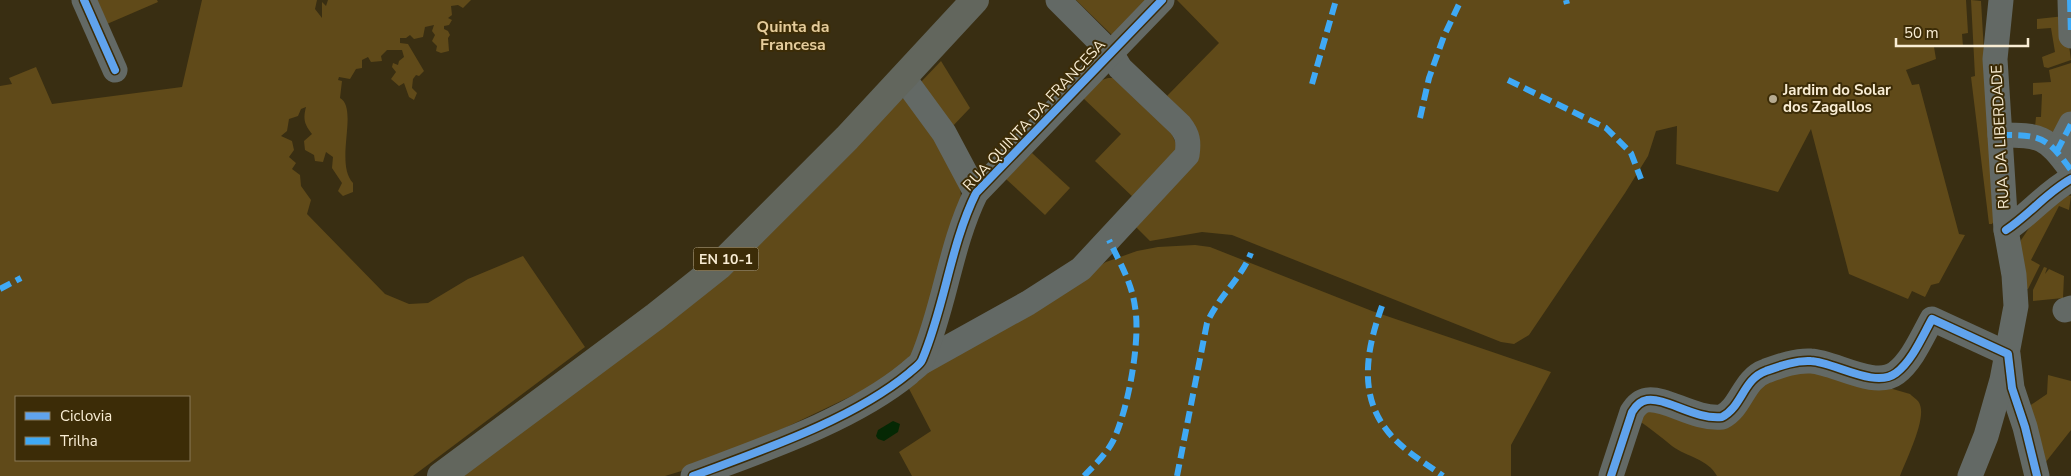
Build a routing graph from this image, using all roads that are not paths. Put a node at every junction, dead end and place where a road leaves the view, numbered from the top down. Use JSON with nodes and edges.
{"nodes":[{"id":1,"x":84,"y":0,"type":"edge"},
{"id":2,"x":975,"y":0,"type":"edge"},
{"id":3,"x":1058,"y":0,"type":"edge"},
{"id":4,"x":1162,"y":0,"type":"edge"},
{"id":5,"x":2001,"y":0,"type":"edge"},
{"id":6,"x":2070,"y":0,"type":"edge"},
{"id":7,"x":2071,"y":36,"type":"edge"},
{"id":8,"x":1111,"y":53,"type":"junction"},
{"id":9,"x":115,"y":70,"type":"dead end"},
{"id":10,"x":903,"y":77,"type":"junction"},
{"id":11,"x":2071,"y":124,"type":"edge"},
{"id":12,"x":2000,"y":135,"type":"junction"},
{"id":13,"x":2064,"y":160,"type":"edge"},
{"id":14,"x":2071,"y":179,"type":"edge"},
{"id":15,"x":976,"y":193,"type":"junction"},
{"id":16,"x":2006,"y":230,"type":"junction"},
{"id":17,"x":2008,"y":354,"type":"junction"},
{"id":18,"x":922,"y":362,"type":"junction"},
{"id":19,"x":441,"y":476,"type":"edge"},
{"id":20,"x":693,"y":476,"type":"edge"},
{"id":21,"x":1611,"y":476,"type":"edge"},
{"id":22,"x":1970,"y":476,"type":"edge"},
{"id":23,"x":2037,"y":476,"type":"edge"}],
"edges":[{"from":1,"to":9,"type":"street"},
{"from":2,"to":10,"type":"main road","number":"EN 10-1"},
{"from":3,"to":8,"type":"street","name":"RUA QUINTA DA FRANCESA"},
{"from":4,"to":8,"type":"street","name":"RUA QUINTA DA FRANCESA"},
{"from":5,"to":12,"type":"street","name":"RUA DA LIBERDADE"},
{"from":6,"to":7,"type":"street"},
{"from":8,"to":15,"type":"street","name":"RUA QUINTA DA FRANCESA"},
{"from":8,"to":18,"type":"street","name":"RUA QUINTA DA FRANCESA"},
{"from":10,"to":15,"type":"street"},
{"from":10,"to":19,"type":"main road","number":"EN 10-1"},
{"from":11,"to":13,"type":"street"},
{"from":12,"to":13,"type":"street"},
{"from":12,"to":16,"type":"street","name":"RUA DA LIBERDADE"},
{"from":14,"to":16,"type":"street"},
{"from":15,"to":18,"type":"street","name":"RUA QUINTA DA FRANCESA"},
{"from":16,"to":17,"type":"street","name":"RUA DA LIBERDADE"},
{"from":17,"to":21,"type":"street"},
{"from":17,"to":22,"type":"street","name":"RUA DA LIBERDADE"},
{"from":17,"to":23,"type":"street"},
{"from":18,"to":20,"type":"street","name":"RUA QUINTA DA FRANCESA"}]}
